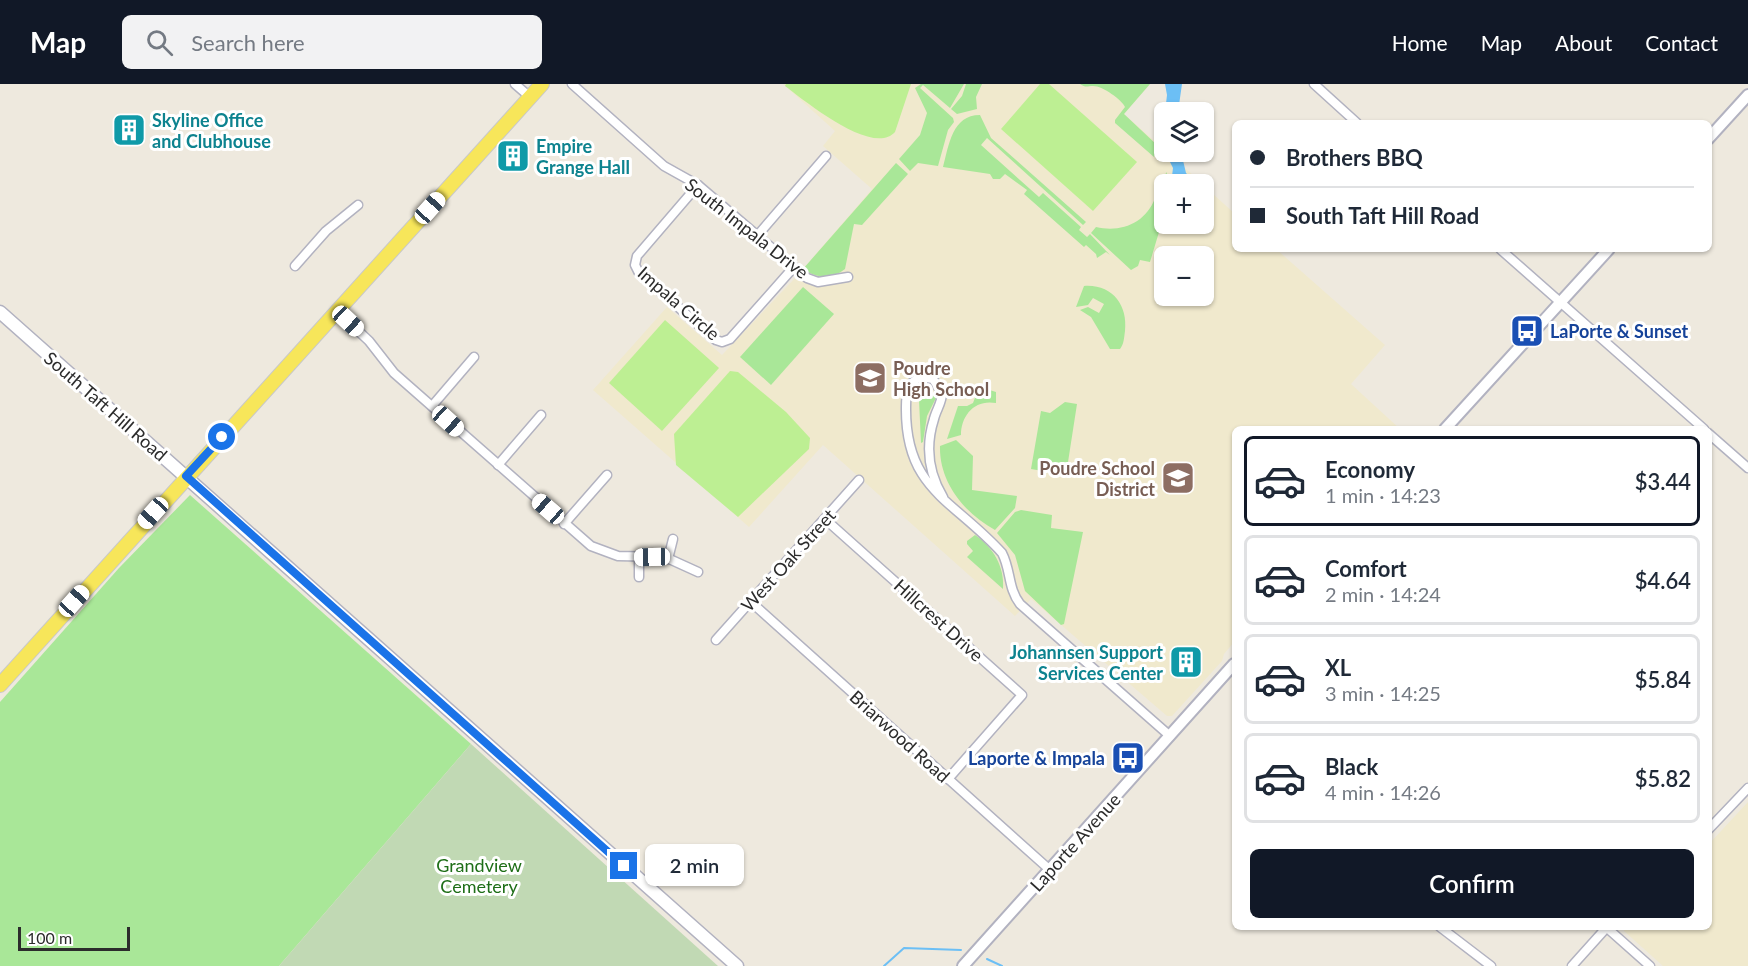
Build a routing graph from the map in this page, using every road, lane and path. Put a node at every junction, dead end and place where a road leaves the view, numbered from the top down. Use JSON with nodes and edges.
{"nodes":[{"id":1,"x":515,"y":84,"type":"edge"},
{"id":2,"x":542,"y":84,"type":"edge"},
{"id":3,"x":572,"y":84,"type":"edge"},
{"id":4,"x":1314,"y":84,"type":"edge"},
{"id":5,"x":1748,"y":95,"type":"edge"},
{"id":6,"x":530,"y":97,"type":"junction"},
{"id":7,"x":1354,"y":120,"type":"edge"},
{"id":8,"x":1712,"y":135,"type":"edge"},
{"id":9,"x":826,"y":156,"type":"dead end"},
{"id":10,"x":698,"y":185,"type":"junction"},
{"id":11,"x":358,"y":205,"type":"dead end"},
{"id":12,"x":757,"y":236,"type":"junction"},
{"id":13,"x":1503,"y":252,"type":"edge"},
{"id":14,"x":1606,"y":252,"type":"edge"},
{"id":15,"x":295,"y":266,"type":"dead end"},
{"id":16,"x":793,"y":268,"type":"junction"},
{"id":17,"x":848,"y":277,"type":"dead end"},
{"id":18,"x":1561,"y":302,"type":"junction"},
{"id":19,"x":337,"y":311,"type":"junction"},
{"id":20,"x":0,"y":312,"type":"edge"},
{"id":21,"x":474,"y":357,"type":"dead end"},
{"id":22,"x":432,"y":406,"type":"junction"},
{"id":23,"x":542,"y":415,"type":"dead end"},
{"id":24,"x":1448,"y":426,"type":"edge"},
{"id":25,"x":1701,"y":426,"type":"edge"},
{"id":26,"x":1712,"y":436,"type":"edge"},
{"id":27,"x":498,"y":465,"type":"junction"},
{"id":28,"x":1748,"y":468,"type":"edge"},
{"id":29,"x":607,"y":475,"type":"dead end"},
{"id":30,"x":186,"y":476,"type":"junction"},
{"id":31,"x":859,"y":480,"type":"dead end"},
{"id":32,"x":943,"y":496,"type":"junction"},
{"id":33,"x":825,"y":519,"type":"junction"},
{"id":34,"x":564,"y":524,"type":"junction"},
{"id":35,"x":673,"y":539,"type":"dead end"},
{"id":36,"x":639,"y":557,"type":"junction"},
{"id":37,"x":668,"y":559,"type":"junction"},
{"id":38,"x":698,"y":572,"type":"dead end"},
{"id":39,"x":639,"y":577,"type":"dead end"},
{"id":40,"x":751,"y":602,"type":"junction"},
{"id":41,"x":716,"y":640,"type":"dead end"},
{"id":42,"x":1232,"y":666,"type":"edge"},
{"id":43,"x":0,"y":685,"type":"edge"},
{"id":44,"x":1170,"y":736,"type":"junction"},
{"id":45,"x":948,"y":779,"type":"junction"},
{"id":46,"x":1748,"y":788,"type":"edge"},
{"id":47,"x":1712,"y":826,"type":"edge"},
{"id":48,"x":1050,"y":870,"type":"junction"},
{"id":49,"x":1444,"y":930,"type":"edge"},
{"id":50,"x":1603,"y":930,"type":"edge"},
{"id":51,"x":1609,"y":930,"type":"edge"},
{"id":52,"x":737,"y":966,"type":"edge"},
{"id":53,"x":963,"y":966,"type":"edge"},
{"id":54,"x":1491,"y":966,"type":"edge"},
{"id":55,"x":1572,"y":966,"type":"edge"},
{"id":56,"x":1650,"y":966,"type":"edge"}],
"edges":[{"from":1,"to":6,"type":"street"},
{"from":2,"to":6,"type":"main road"},
{"from":3,"to":10,"type":"street","name":"South Impala Drive"},
{"from":4,"to":7,"type":"street"},
{"from":5,"to":8,"type":"street"},
{"from":6,"to":19,"type":"main road"},
{"from":9,"to":12,"type":"street"},
{"from":10,"to":12,"type":"street","name":"South Impala Drive"},
{"from":10,"to":16,"type":"street","name":"Impala Circle"},
{"from":11,"to":15,"type":"street"},
{"from":12,"to":16,"type":"street","name":"South Impala Drive"},
{"from":13,"to":18,"type":"street"},
{"from":14,"to":18,"type":"street"},
{"from":16,"to":17,"type":"street","name":"South Impala Drive"},
{"from":18,"to":24,"type":"street"},
{"from":18,"to":25,"type":"street"},
{"from":19,"to":22,"type":"street"},
{"from":19,"to":30,"type":"main road"},
{"from":20,"to":30,"type":"main road","name":"South Taft Hill Road"},
{"from":21,"to":22,"type":"street"},
{"from":22,"to":27,"type":"street"},
{"from":23,"to":27,"type":"street"},
{"from":26,"to":28,"type":"street"},
{"from":27,"to":34,"type":"street"},
{"from":29,"to":34,"type":"street"},
{"from":30,"to":43,"type":"main road"},
{"from":30,"to":52,"type":"main road","name":"South Taft Hill Road"},
{"from":31,"to":33,"type":"street","name":"West Oak Street"},
{"from":32,"to":32,"type":"street"},
{"from":32,"to":44,"type":"street"},
{"from":33,"to":40,"type":"street","name":"West Oak Street"},
{"from":33,"to":45,"type":"street","name":"Hillcrest Drive"},
{"from":34,"to":36,"type":"street"},
{"from":35,"to":37,"type":"street"},
{"from":36,"to":37,"type":"street"},
{"from":36,"to":39,"type":"street"},
{"from":37,"to":38,"type":"street"},
{"from":40,"to":41,"type":"street","name":"West Oak Street"},
{"from":40,"to":45,"type":"street","name":"Briarwood Road"},
{"from":42,"to":44,"type":"street","name":"Laporte Avenue"},
{"from":44,"to":48,"type":"street","name":"Laporte Avenue"},
{"from":45,"to":48,"type":"street","name":"Briarwood Road"},
{"from":46,"to":47,"type":"street"},
{"from":48,"to":53,"type":"street","name":"Laporte Avenue"},
{"from":49,"to":54,"type":"street"},
{"from":50,"to":55,"type":"street"},
{"from":51,"to":56,"type":"street"}]}
